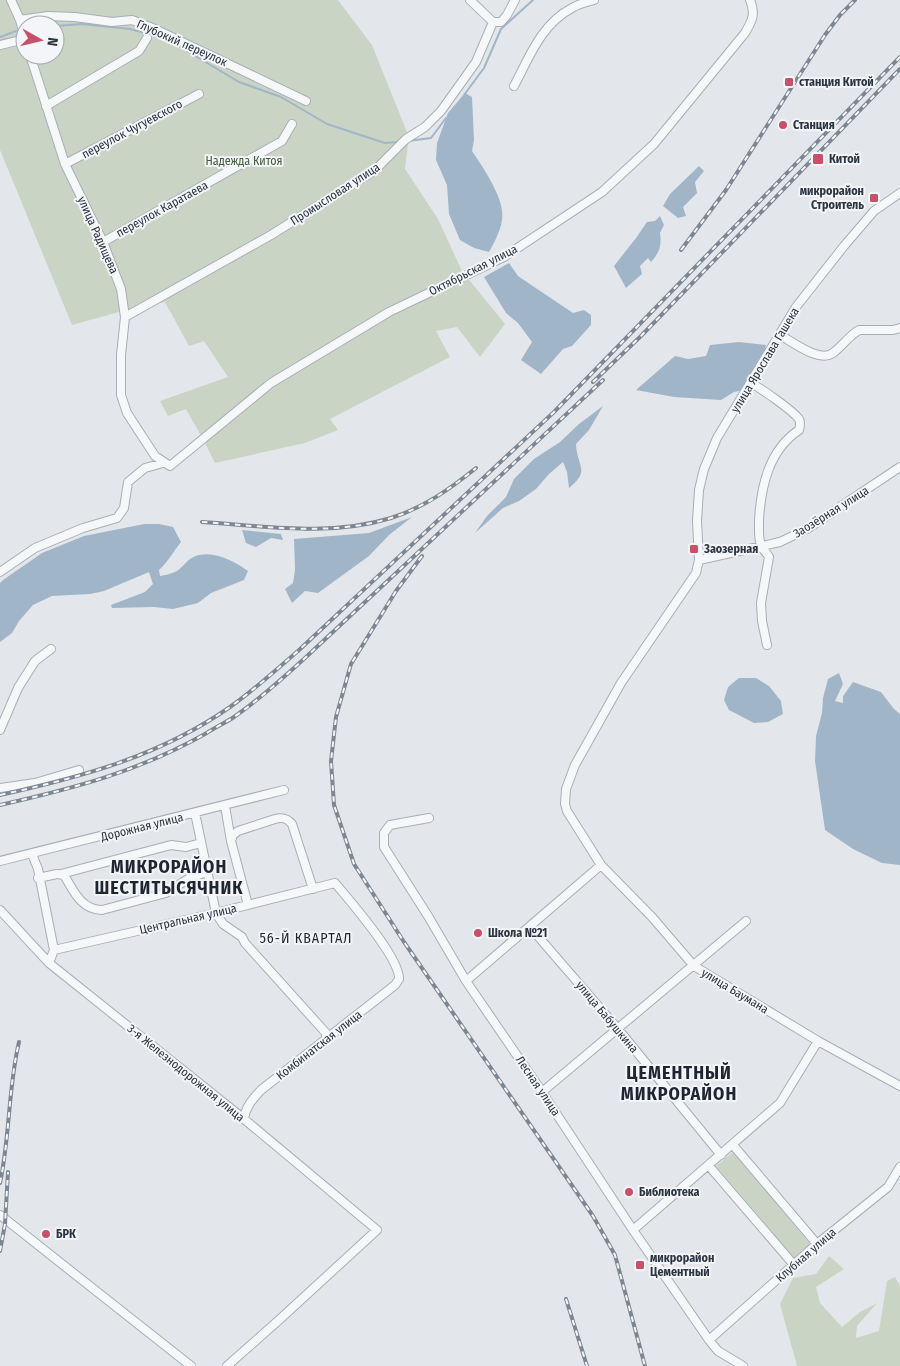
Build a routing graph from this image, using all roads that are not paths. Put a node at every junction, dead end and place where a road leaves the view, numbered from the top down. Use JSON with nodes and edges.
{"nodes":[{"id":1,"x":11,"y":0,"type":"edge"},
{"id":2,"x":470,"y":0,"type":"edge"},
{"id":3,"x":515,"y":0,"type":"edge"},
{"id":4,"x":594,"y":0,"type":"edge"},
{"id":5,"x":751,"y":4,"type":"edge"},
{"id":6,"x":18,"y":15,"type":"edge"},
{"id":7,"x":65,"y":17,"type":"edge"},
{"id":8,"x":493,"y":22,"type":"junction"},
{"id":9,"x":147,"y":38,"type":"dead end"},
{"id":10,"x":15,"y":42,"type":"edge"},
{"id":11,"x":0,"y":46,"type":"edge"},
{"id":12,"x":33,"y":65,"type":"edge"},
{"id":13,"x":514,"y":86,"type":"dead end"},
{"id":14,"x":198,"y":94,"type":"dead end"},
{"id":15,"x":306,"y":101,"type":"dead end"},
{"id":16,"x":46,"y":106,"type":"junction"},
{"id":17,"x":292,"y":124,"type":"dead end"},
{"id":18,"x":65,"y":164,"type":"junction"},
{"id":19,"x":900,"y":192,"type":"edge"},
{"id":20,"x":103,"y":242,"type":"junction"},
{"id":21,"x":125,"y":317,"type":"junction"},
{"id":22,"x":900,"y":328,"type":"edge"},
{"id":23,"x":780,"y":335,"type":"junction"},
{"id":24,"x":751,"y":384,"type":"junction"},
{"id":25,"x":166,"y":464,"type":"junction"},
{"id":26,"x":900,"y":467,"type":"edge"},
{"id":27,"x":761,"y":547,"type":"junction"},
{"id":28,"x":699,"y":560,"type":"junction"},
{"id":29,"x":0,"y":572,"type":"edge"},
{"id":30,"x":767,"y":645,"type":"dead end"},
{"id":31,"x":51,"y":649,"type":"dead end"},
{"id":32,"x":0,"y":730,"type":"edge"},
{"id":33,"x":79,"y":770,"type":"dead end"},
{"id":34,"x":0,"y":788,"type":"edge"},
{"id":35,"x":284,"y":790,"type":"dead end"},
{"id":36,"x":225,"y":806,"type":"junction"},
{"id":37,"x":195,"y":814,"type":"junction"},
{"id":38,"x":429,"y":818,"type":"dead end"},
{"id":39,"x":231,"y":841,"type":"junction"},
{"id":40,"x":201,"y":843,"type":"junction"},
{"id":41,"x":32,"y":854,"type":"junction"},
{"id":42,"x":0,"y":861,"type":"edge"},
{"id":43,"x":602,"y":865,"type":"junction"},
{"id":44,"x":206,"y":872,"type":"junction"},
{"id":45,"x":61,"y":874,"type":"junction"},
{"id":46,"x":38,"y":878,"type":"junction"},
{"id":47,"x":313,"y":889,"type":"junction"},
{"id":48,"x":248,"y":905,"type":"junction"},
{"id":49,"x":0,"y":910,"type":"edge"},
{"id":50,"x":216,"y":913,"type":"junction"},
{"id":51,"x":746,"y":921,"type":"dead end"},
{"id":52,"x":530,"y":927,"type":"junction"},
{"id":53,"x":54,"y":950,"type":"junction"},
{"id":54,"x":49,"y":964,"type":"junction"},
{"id":55,"x":694,"y":966,"type":"junction"},
{"id":56,"x":399,"y":974,"type":"joint"},
{"id":57,"x":466,"y":981,"type":"junction"},
{"id":58,"x":618,"y":1029,"type":"junction"},
{"id":59,"x":326,"y":1039,"type":"junction"},
{"id":60,"x":818,"y":1041,"type":"junction"},
{"id":61,"x":900,"y":1086,"type":"edge"},
{"id":62,"x":542,"y":1092,"type":"junction"},
{"id":63,"x":244,"y":1119,"type":"junction"},
{"id":64,"x":734,"y":1145,"type":"junction"},
{"id":65,"x":721,"y":1155,"type":"junction"},
{"id":66,"x":709,"y":1166,"type":"junction"},
{"id":67,"x":900,"y":1167,"type":"edge"},
{"id":68,"x":0,"y":1215,"type":"edge"},
{"id":69,"x":633,"y":1230,"type":"junction"},
{"id":70,"x":817,"y":1244,"type":"junction"},
{"id":71,"x":794,"y":1265,"type":"junction"},
{"id":72,"x":709,"y":1340,"type":"junction"},
{"id":73,"x":191,"y":1366,"type":"edge"},
{"id":74,"x":227,"y":1366,"type":"edge"},
{"id":75,"x":743,"y":1366,"type":"edge"}],
"edges":[{"from":1,"to":6,"type":"street"},
{"from":2,"to":8,"type":"street"},
{"from":3,"to":8,"type":"street","name":"Промысловая улица"},
{"from":4,"to":13,"type":"street"},
{"from":5,"to":25,"type":"street","name":"Октябрьская улица"},
{"from":7,"to":15,"type":"street","name":"Глубокий переулок"},
{"from":8,"to":21,"type":"street","name":"Промысловая улица"},
{"from":9,"to":16,"type":"street"},
{"from":10,"to":11,"type":"street"},
{"from":12,"to":16,"type":"street","name":"улица Радищева"},
{"from":14,"to":18,"type":"street","name":"переулок Чугуевского"},
{"from":16,"to":18,"type":"street","name":"улица Радищева"},
{"from":17,"to":20,"type":"street","name":"переулок Каратаева"},
{"from":18,"to":20,"type":"street","name":"улица Радищева"},
{"from":19,"to":23,"type":"street","name":"улица Ярослава Гашека"},
{"from":20,"to":21,"type":"street","name":"улица Радищева"},
{"from":21,"to":25,"type":"street","name":"улица Радищева"},
{"from":22,"to":23,"type":"street"},
{"from":23,"to":24,"type":"street","name":"улица Ярослава Гашека"},
{"from":24,"to":27,"type":"street"},
{"from":24,"to":28,"type":"street","name":"улица Ярослава Гашека"},
{"from":25,"to":29,"type":"street","name":"Октябрьская улица"},
{"from":26,"to":27,"type":"street","name":"Заозёрная улица"},
{"from":27,"to":28,"type":"street","name":"Заозёрная улица"},
{"from":27,"to":30,"type":"street"},
{"from":28,"to":43,"type":"street","name":"улица Баумана"},
{"from":31,"to":32,"type":"street"},
{"from":33,"to":34,"type":"street"},
{"from":35,"to":36,"type":"street","name":"Дорожная улица"},
{"from":36,"to":37,"type":"street","name":"Дорожная улица"},
{"from":36,"to":39,"type":"street"},
{"from":37,"to":40,"type":"street"},
{"from":37,"to":41,"type":"street","name":"Дорожная улица"},
{"from":38,"to":57,"type":"street","name":"Лесная улица"},
{"from":39,"to":47,"type":"street"},
{"from":39,"to":48,"type":"street"},
{"from":40,"to":44,"type":"street"},
{"from":40,"to":45,"type":"street"},
{"from":41,"to":42,"type":"street","name":"Дорожная улица"},
{"from":41,"to":46,"type":"street"},
{"from":43,"to":52,"type":"street"},
{"from":43,"to":55,"type":"street","name":"улица Баумана"},
{"from":44,"to":45,"type":"street"},
{"from":44,"to":50,"type":"street"},
{"from":45,"to":46,"type":"street"},
{"from":46,"to":53,"type":"street"},
{"from":47,"to":48,"type":"street","name":"Центральная улица"},
{"from":47,"to":56,"type":"street","name":"Центральная улица"},
{"from":48,"to":50,"type":"street","name":"Центральная улица"},
{"from":49,"to":54,"type":"street","name":"3-я Железнодорожная улица"},
{"from":50,"to":53,"type":"street","name":"Центральная улица"},
{"from":50,"to":59,"type":"street"},
{"from":51,"to":55,"type":"street"},
{"from":52,"to":57,"type":"street"},
{"from":52,"to":58,"type":"street","name":"улица Бабушкина"},
{"from":53,"to":54,"type":"street"},
{"from":54,"to":63,"type":"street","name":"3-я Железнодорожная улица"},
{"from":55,"to":58,"type":"street"},
{"from":55,"to":60,"type":"street","name":"улица Баумана"},
{"from":56,"to":59,"type":"street","name":"Комбинатская улица"},
{"from":57,"to":62,"type":"street","name":"Лесная улица"},
{"from":58,"to":62,"type":"street"},
{"from":58,"to":65,"type":"street","name":"улица Бабушкина"},
{"from":59,"to":63,"type":"street","name":"Комбинатская улица"},
{"from":60,"to":61,"type":"street","name":"улица Баумана"},
{"from":60,"to":64,"type":"street"},
{"from":62,"to":69,"type":"street","name":"Лесная улица"},
{"from":63,"to":74,"type":"street","name":"3-я Железнодорожная улица"},
{"from":64,"to":65,"type":"street"},
{"from":64,"to":70,"type":"street"},
{"from":65,"to":66,"type":"street"},
{"from":66,"to":69,"type":"street"},
{"from":66,"to":71,"type":"street"},
{"from":67,"to":70,"type":"street","name":"Клубная улица"},
{"from":68,"to":73,"type":"street"},
{"from":69,"to":72,"type":"street","name":"Лесная улица"},
{"from":70,"to":71,"type":"street","name":"Клубная улица"},
{"from":71,"to":72,"type":"street","name":"Клубная улица"},
{"from":72,"to":75,"type":"street","name":"Лесная улица"}]}
